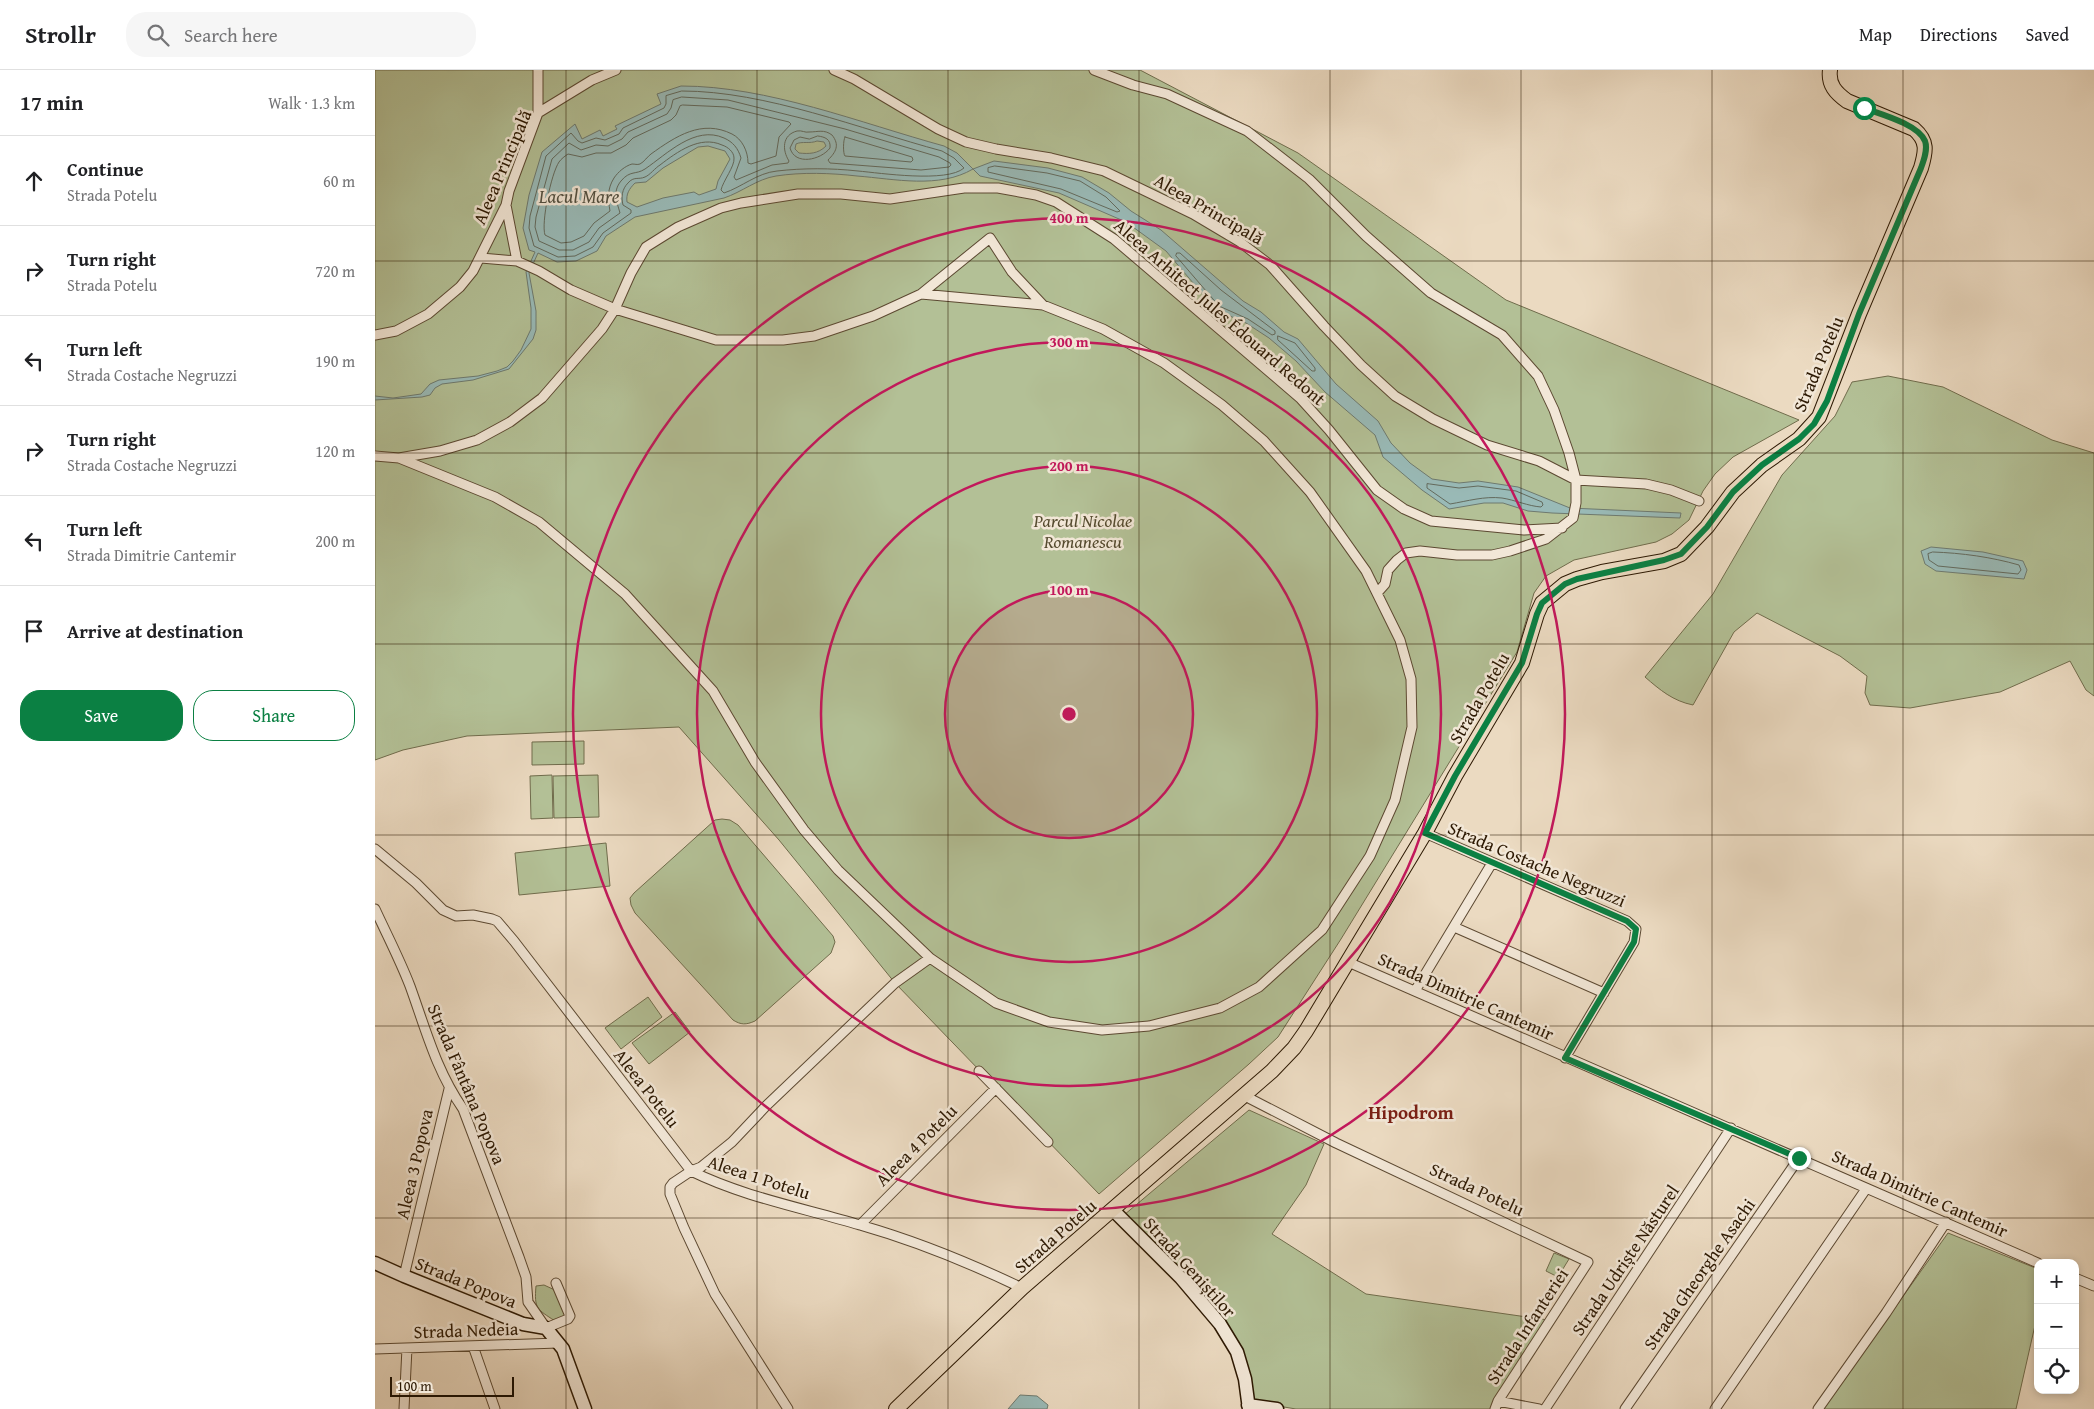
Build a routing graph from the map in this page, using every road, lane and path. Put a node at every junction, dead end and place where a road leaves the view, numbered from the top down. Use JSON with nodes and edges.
{"nodes":[{"id":1,"x":538,"y":70,"type":"edge"},
{"id":2,"x":616,"y":70,"type":"edge"},
{"id":3,"x":834,"y":70,"type":"edge"},
{"id":4,"x":1094,"y":70,"type":"edge"},
{"id":5,"x":1830,"y":70,"type":"edge"},
{"id":6,"x":538,"y":113,"type":"junction"},
{"id":7,"x":506,"y":205,"type":"junction"},
{"id":8,"x":481,"y":258,"type":"junction"},
{"id":9,"x":517,"y":261,"type":"junction"},
{"id":10,"x":921,"y":294,"type":"junction"},
{"id":11,"x":1043,"y":305,"type":"junction"},
{"id":12,"x":615,"y":309,"type":"junction"},
{"id":13,"x":375,"y":335,"type":"edge"},
{"id":14,"x":375,"y":456,"type":"edge"},
{"id":15,"x":399,"y":458,"type":"junction"},
{"id":16,"x":1575,"y":480,"type":"junction"},
{"id":17,"x":1699,"y":501,"type":"dead end"},
{"id":18,"x":1562,"y":528,"type":"junction"},
{"id":19,"x":1377,"y":592,"type":"junction"},
{"id":20,"x":1425,"y":833,"type":"junction"},
{"id":21,"x":375,"y":849,"type":"edge"},
{"id":22,"x":1492,"y":864,"type":"junction"},
{"id":23,"x":375,"y":909,"type":"edge"},
{"id":24,"x":1454,"y":927,"type":"junction"},
{"id":25,"x":930,"y":958,"type":"junction"},
{"id":26,"x":1348,"y":962,"type":"junction"},
{"id":27,"x":1415,"y":991,"type":"junction"},
{"id":28,"x":1604,"y":993,"type":"junction"},
{"id":29,"x":1565,"y":1058,"type":"junction"},
{"id":30,"x":979,"y":1071,"type":"dead end"},
{"id":31,"x":996,"y":1088,"type":"junction"},
{"id":32,"x":449,"y":1089,"type":"junction"},
{"id":33,"x":1243,"y":1095,"type":"junction"},
{"id":34,"x":1731,"y":1128,"type":"junction"},
{"id":35,"x":1048,"y":1142,"type":"dead end"},
{"id":36,"x":1799,"y":1158,"type":"junction"},
{"id":37,"x":691,"y":1171,"type":"junction"},
{"id":38,"x":1866,"y":1189,"type":"junction"},
{"id":39,"x":1113,"y":1210,"type":"junction"},
{"id":40,"x":1946,"y":1222,"type":"junction"},
{"id":41,"x":860,"y":1224,"type":"junction"},
{"id":42,"x":2034,"y":1261,"type":"edge"},
{"id":43,"x":375,"y":1262,"type":"edge"},
{"id":44,"x":1588,"y":1262,"type":"joint"},
{"id":45,"x":404,"y":1276,"type":"junction"},
{"id":46,"x":2079,"y":1280,"type":"edge"},
{"id":47,"x":556,"y":1283,"type":"dead end"},
{"id":48,"x":2094,"y":1286,"type":"edge"},
{"id":49,"x":1022,"y":1288,"type":"junction"},
{"id":50,"x":546,"y":1328,"type":"junction"},
{"id":51,"x":558,"y":1343,"type":"junction"},
{"id":52,"x":473,"y":1346,"type":"junction"},
{"id":53,"x":407,"y":1348,"type":"junction"},
{"id":54,"x":375,"y":1349,"type":"edge"},
{"id":55,"x":1497,"y":1405,"type":"edge"},
{"id":56,"x":1248,"y":1407,"type":"edge"},
{"id":57,"x":404,"y":1409,"type":"edge"},
{"id":58,"x":495,"y":1409,"type":"edge"},
{"id":59,"x":585,"y":1409,"type":"edge"},
{"id":60,"x":788,"y":1409,"type":"edge"},
{"id":61,"x":896,"y":1409,"type":"edge"},
{"id":62,"x":1277,"y":1409,"type":"edge"},
{"id":63,"x":1539,"y":1409,"type":"edge"},
{"id":64,"x":1545,"y":1409,"type":"edge"},
{"id":65,"x":1625,"y":1409,"type":"edge"},
{"id":66,"x":1715,"y":1409,"type":"edge"},
{"id":67,"x":1818,"y":1409,"type":"edge"}],
"edges":[{"from":1,"to":6,"type":"street"},
{"from":2,"to":6,"type":"street","name":"Aleea Principală"},
{"from":3,"to":16,"type":"street","name":"Aleea Principală"},
{"from":4,"to":16,"type":"street"},
{"from":5,"to":20,"type":"main road","name":"Strada Potelu"},
{"from":6,"to":7,"type":"street","name":"Aleea Principală"},
{"from":7,"to":8,"type":"street","name":"Aleea Principală"},
{"from":7,"to":9,"type":"street"},
{"from":8,"to":9,"type":"street"},
{"from":8,"to":13,"type":"street"},
{"from":9,"to":12,"type":"street"},
{"from":10,"to":11,"type":"street"},
{"from":10,"to":11,"type":"street"},
{"from":10,"to":12,"type":"street"},
{"from":11,"to":19,"type":"street"},
{"from":12,"to":15,"type":"street"},
{"from":12,"to":18,"type":"street","name":"Aleea Arhitect Jules Édouard Redont"},
{"from":14,"to":15,"type":"street"},
{"from":15,"to":25,"type":"street"},
{"from":16,"to":17,"type":"street"},
{"from":16,"to":18,"type":"street"},
{"from":18,"to":19,"type":"street"},
{"from":19,"to":25,"type":"street"},
{"from":20,"to":22,"type":"street","name":"Strada Costache Negruzzi"},
{"from":20,"to":26,"type":"main road","name":"Strada Potelu"},
{"from":21,"to":37,"type":"street","name":"Aleea Potelu"},
{"from":22,"to":24,"type":"street"},
{"from":22,"to":28,"type":"street","name":"Strada Costache Negruzzi"},
{"from":23,"to":32,"type":"street","name":"Strada Fântâna Popova"},
{"from":24,"to":27,"type":"street"},
{"from":24,"to":28,"type":"street"},
{"from":25,"to":37,"type":"street","name":"Aleea 1 Potelu"},
{"from":26,"to":27,"type":"street","name":"Strada Dimitrie Cantemir"},
{"from":26,"to":33,"type":"main road","name":"Strada Potelu"},
{"from":27,"to":29,"type":"street","name":"Strada Dimitrie Cantemir"},
{"from":28,"to":29,"type":"street","name":"Strada Costache Negruzzi"},
{"from":29,"to":34,"type":"street","name":"Strada Dimitrie Cantemir"},
{"from":30,"to":31,"type":"street"},
{"from":31,"to":35,"type":"street"},
{"from":31,"to":41,"type":"street","name":"Aleea 4 Potelu"},
{"from":32,"to":45,"type":"street","name":"Aleea 3 Popova"},
{"from":32,"to":50,"type":"street","name":"Strada Fântâna Popova"},
{"from":33,"to":39,"type":"main road","name":"Strada Potelu"},
{"from":33,"to":44,"type":"street","name":"Strada Potelu"},
{"from":34,"to":36,"type":"street","name":"Strada Dimitrie Cantemir"},
{"from":34,"to":64,"type":"street","name":"Strada Udriște Năsturel"},
{"from":36,"to":38,"type":"street","name":"Strada Dimitrie Cantemir"},
{"from":36,"to":65,"type":"street","name":"Strada Gheorghe Asachi"},
{"from":37,"to":41,"type":"street","name":"Aleea 1 Potelu"},
{"from":37,"to":60,"type":"street"},
{"from":38,"to":40,"type":"street","name":"Strada Dimitrie Cantemir"},
{"from":38,"to":66,"type":"street"},
{"from":39,"to":49,"type":"main road","name":"Strada Potelu"},
{"from":39,"to":56,"type":"street","name":"Strada Geniștilor"},
{"from":40,"to":42,"type":"street","name":"Strada Dimitrie Cantemir"},
{"from":40,"to":67,"type":"street"},
{"from":41,"to":49,"type":"street","name":"Aleea 1 Potelu"},
{"from":43,"to":45,"type":"street","name":"Strada Popova"},
{"from":44,"to":55,"type":"street","name":"Strada Infanteriei"},
{"from":45,"to":50,"type":"street","name":"Strada Popova"},
{"from":46,"to":48,"type":"street"},
{"from":47,"to":50,"type":"street"},
{"from":49,"to":61,"type":"main road","name":"Strada Potelu"},
{"from":50,"to":51,"type":"street"},
{"from":51,"to":52,"type":"street","name":"Strada Nedeia"},
{"from":51,"to":59,"type":"street"},
{"from":52,"to":53,"type":"street","name":"Strada Nedeia"},
{"from":52,"to":58,"type":"street"},
{"from":53,"to":54,"type":"street","name":"Strada Nedeia"},
{"from":53,"to":57,"type":"street"},
{"from":55,"to":63,"type":"street"},
{"from":56,"to":62,"type":"street"}]}
